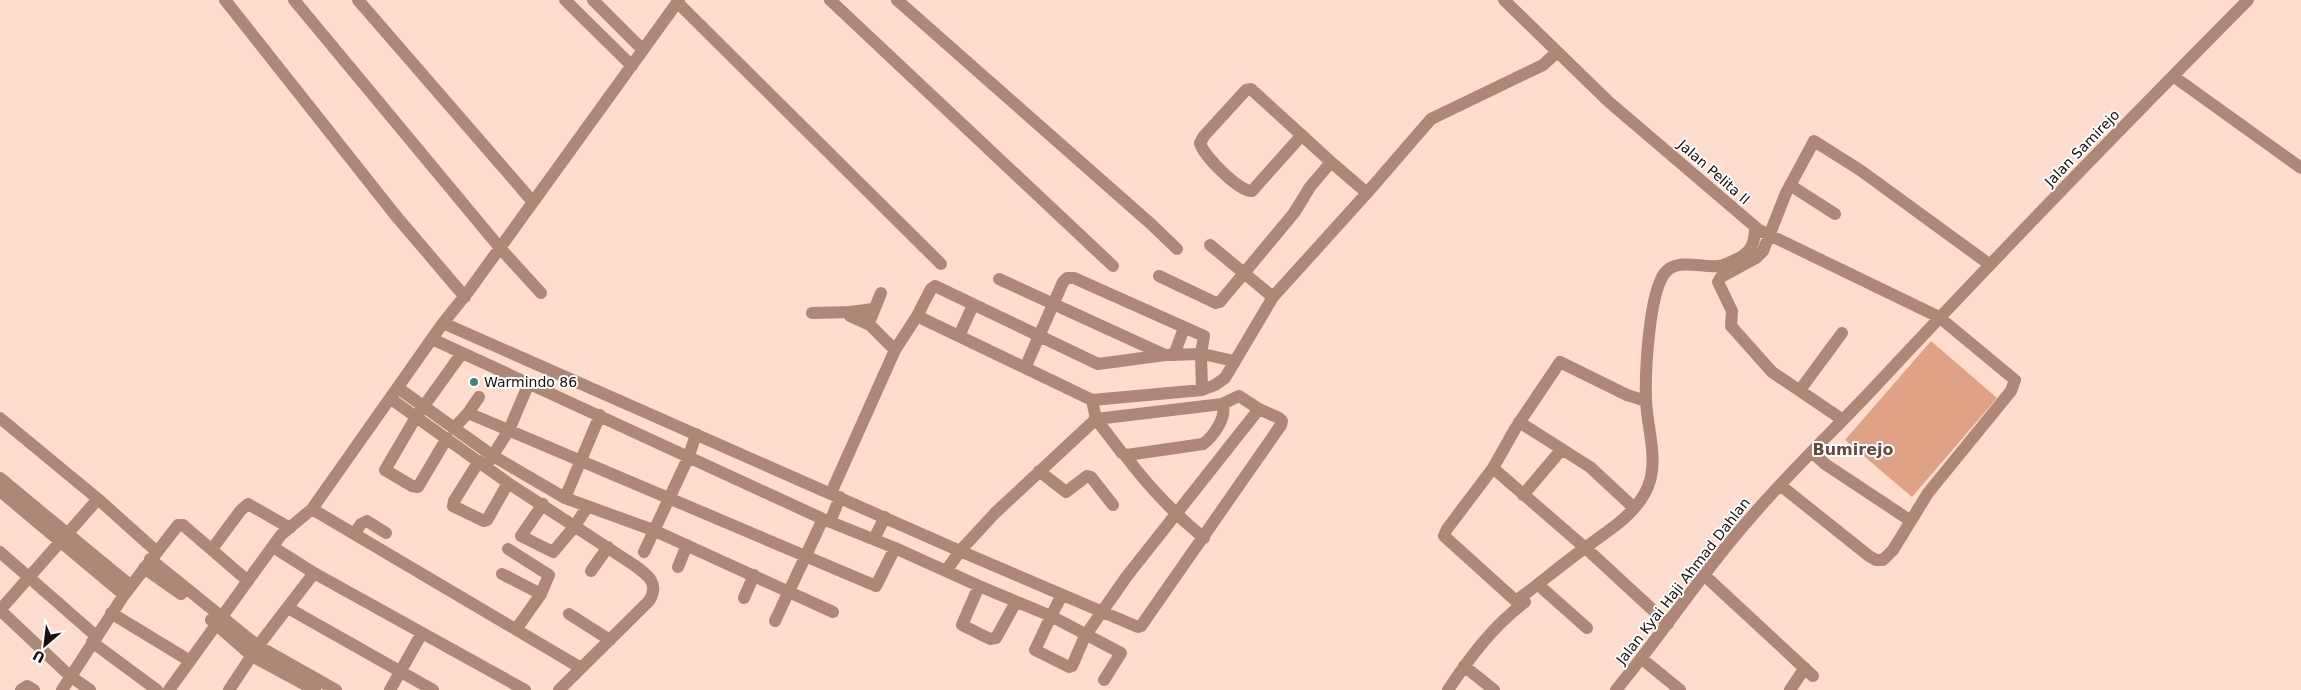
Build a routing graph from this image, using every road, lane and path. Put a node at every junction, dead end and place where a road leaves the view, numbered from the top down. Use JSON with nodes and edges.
{"nodes":[{"id":1,"x":225,"y":0,"type":"edge"},
{"id":2,"x":294,"y":0,"type":"edge"},
{"id":3,"x":358,"y":0,"type":"edge"},
{"id":4,"x":565,"y":0,"type":"edge"},
{"id":5,"x":830,"y":0,"type":"edge"},
{"id":6,"x":897,"y":0,"type":"edge"},
{"id":7,"x":1504,"y":0,"type":"edge"},
{"id":8,"x":2248,"y":0,"type":"edge"},
{"id":9,"x":678,"y":1,"type":"edge"},
{"id":10,"x":595,"y":2,"type":"edge"},
{"id":11,"x":583,"y":18,"type":"junction"},
{"id":12,"x":644,"y":50,"type":"junction"},
{"id":13,"x":1564,"y":58,"type":"junction"},
{"id":14,"x":632,"y":66,"type":"junction"},
{"id":15,"x":2173,"y":76,"type":"junction"},
{"id":16,"x":1302,"y":135,"type":"junction"},
{"id":17,"x":1331,"y":162,"type":"junction"},
{"id":18,"x":2301,"y":168,"type":"edge"},
{"id":19,"x":1790,"y":185,"type":"junction"},
{"id":20,"x":1367,"y":193,"type":"junction"},
{"id":21,"x":533,"y":202,"type":"junction"},
{"id":22,"x":1834,"y":214,"type":"dead end"},
{"id":23,"x":1762,"y":232,"type":"junction"},
{"id":24,"x":1207,"y":245,"type":"dead end"},
{"id":25,"x":500,"y":248,"type":"junction"},
{"id":26,"x":1177,"y":249,"type":"dead end"},
{"id":27,"x":941,"y":264,"type":"dead end"},
{"id":28,"x":1989,"y":264,"type":"junction"},
{"id":29,"x":1113,"y":266,"type":"dead end"},
{"id":30,"x":1720,"y":272,"type":"junction"},
{"id":31,"x":1159,"y":276,"type":"dead end"},
{"id":32,"x":1242,"y":276,"type":"junction"},
{"id":33,"x":999,"y":279,"type":"dead end"},
{"id":34,"x":541,"y":293,"type":"dead end"},
{"id":35,"x":882,"y":293,"type":"dead end"},
{"id":36,"x":465,"y":297,"type":"junction"},
{"id":37,"x":1271,"y":301,"type":"junction"},
{"id":38,"x":1053,"y":304,"type":"junction"},
{"id":39,"x":973,"y":305,"type":"junction"},
{"id":40,"x":873,"y":309,"type":"junction"},
{"id":41,"x":850,"y":312,"type":"junction"},
{"id":42,"x":812,"y":313,"type":"dead end"},
{"id":43,"x":918,"y":316,"type":"junction"},
{"id":44,"x":1939,"y":316,"type":"junction"},
{"id":45,"x":443,"y":323,"type":"junction"},
{"id":46,"x":870,"y":325,"type":"junction"},
{"id":47,"x":1184,"y":328,"type":"junction"},
{"id":48,"x":1842,"y":333,"type":"dead end"},
{"id":49,"x":959,"y":336,"type":"junction"},
{"id":50,"x":1040,"y":337,"type":"junction"},
{"id":51,"x":432,"y":339,"type":"junction"},
{"id":52,"x":1131,"y":341,"type":"junction"},
{"id":53,"x":895,"y":350,"type":"junction"},
{"id":54,"x":462,"y":353,"type":"junction"},
{"id":55,"x":1200,"y":354,"type":"junction"},
{"id":56,"x":1169,"y":355,"type":"junction"},
{"id":57,"x":1120,"y":361,"type":"junction"},
{"id":58,"x":1234,"y":361,"type":"junction"},
{"id":59,"x":1026,"y":368,"type":"junction"},
{"id":60,"x":579,"y":382,"type":"junction"},
{"id":61,"x":529,"y":383,"type":"junction"},
{"id":62,"x":1202,"y":390,"type":"junction"},
{"id":63,"x":1800,"y":390,"type":"junction"},
{"id":64,"x":394,"y":394,"type":"junction"},
{"id":65,"x":479,"y":397,"type":"dead end"},
{"id":66,"x":569,"y":401,"type":"junction"},
{"id":67,"x":1646,"y":401,"type":"junction"},
{"id":68,"x":1222,"y":404,"type":"junction"},
{"id":69,"x":1259,"y":409,"type":"junction"},
{"id":70,"x":1094,"y":410,"type":"junction"},
{"id":71,"x":420,"y":412,"type":"junction"},
{"id":72,"x":468,"y":413,"type":"junction"},
{"id":73,"x":600,"y":415,"type":"junction"},
{"id":74,"x":1843,"y":420,"type":"junction"},
{"id":75,"x":1519,"y":422,"type":"junction"},
{"id":76,"x":2,"y":425,"type":"edge"},
{"id":77,"x":509,"y":430,"type":"junction"},
{"id":78,"x":450,"y":433,"type":"junction"},
{"id":79,"x":696,"y":434,"type":"junction"},
{"id":80,"x":1562,"y":449,"type":"junction"},
{"id":81,"x":1812,"y":452,"type":"junction"},
{"id":82,"x":1124,"y":454,"type":"junction"},
{"id":83,"x":689,"y":456,"type":"junction"},
{"id":84,"x":582,"y":461,"type":"junction"},
{"id":85,"x":487,"y":462,"type":"junction"},
{"id":86,"x":1493,"y":468,"type":"junction"},
{"id":87,"x":1039,"y":471,"type":"junction"},
{"id":88,"x":0,"y":478,"type":"edge"},
{"id":89,"x":508,"y":483,"type":"junction"},
{"id":90,"x":1780,"y":485,"type":"junction"},
{"id":91,"x":0,"y":491,"type":"edge"},
{"id":92,"x":835,"y":495,"type":"junction"},
{"id":93,"x":1523,"y":495,"type":"junction"},
{"id":94,"x":669,"y":497,"type":"junction"},
{"id":95,"x":565,"y":498,"type":"junction"},
{"id":96,"x":98,"y":499,"type":"junction"},
{"id":97,"x":542,"y":504,"type":"junction"},
{"id":98,"x":1113,"y":505,"type":"dead end"},
{"id":99,"x":587,"y":507,"type":"junction"},
{"id":100,"x":1634,"y":508,"type":"junction"},
{"id":101,"x":312,"y":509,"type":"junction"},
{"id":102,"x":1176,"y":515,"type":"junction"},
{"id":103,"x":885,"y":517,"type":"junction"},
{"id":104,"x":827,"y":521,"type":"junction"},
{"id":105,"x":1911,"y":521,"type":"junction"},
{"id":106,"x":577,"y":524,"type":"junction"},
{"id":107,"x":290,"y":528,"type":"junction"},
{"id":108,"x":653,"y":530,"type":"junction"},
{"id":109,"x":355,"y":533,"type":"junction"},
{"id":110,"x":386,"y":533,"type":"dead end"},
{"id":111,"x":63,"y":537,"type":"junction"},
{"id":112,"x":1204,"y":538,"type":"junction"},
{"id":113,"x":874,"y":540,"type":"junction"},
{"id":114,"x":687,"y":545,"type":"junction"},
{"id":115,"x":273,"y":547,"type":"junction"},
{"id":116,"x":608,"y":547,"type":"junction"},
{"id":117,"x":895,"y":548,"type":"junction"},
{"id":118,"x":212,"y":549,"type":"junction"},
{"id":119,"x":508,"y":549,"type":"dead end"},
{"id":120,"x":1589,"y":550,"type":"junction"},
{"id":121,"x":960,"y":551,"type":"junction"},
{"id":122,"x":0,"y":552,"type":"edge"},
{"id":123,"x":644,"y":552,"type":"dead end"},
{"id":124,"x":806,"y":556,"type":"junction"},
{"id":125,"x":150,"y":559,"type":"junction"},
{"id":126,"x":678,"y":567,"type":"dead end"},
{"id":127,"x":591,"y":571,"type":"dead end"},
{"id":128,"x":946,"y":571,"type":"junction"},
{"id":129,"x":314,"y":573,"type":"junction"},
{"id":130,"x":502,"y":574,"type":"dead end"},
{"id":131,"x":28,"y":575,"type":"junction"},
{"id":132,"x":754,"y":575,"type":"junction"},
{"id":133,"x":1704,"y":575,"type":"junction"},
{"id":134,"x":248,"y":581,"type":"junction"},
{"id":135,"x":979,"y":586,"type":"junction"},
{"id":136,"x":1543,"y":589,"type":"junction"},
{"id":137,"x":127,"y":591,"type":"junction"},
{"id":138,"x":789,"y":591,"type":"junction"},
{"id":139,"x":541,"y":594,"type":"junction"},
{"id":140,"x":1062,"y":596,"type":"junction"},
{"id":141,"x":744,"y":598,"type":"dead end"},
{"id":142,"x":1016,"y":602,"type":"junction"},
{"id":143,"x":1517,"y":604,"type":"junction"},
{"id":144,"x":288,"y":608,"type":"junction"},
{"id":145,"x":0,"y":610,"type":"edge"},
{"id":146,"x":833,"y":612,"type":"dead end"},
{"id":147,"x":111,"y":613,"type":"junction"},
{"id":148,"x":1101,"y":613,"type":"junction"},
{"id":149,"x":569,"y":614,"type":"dead end"},
{"id":150,"x":1051,"y":616,"type":"junction"},
{"id":151,"x":1663,"y":619,"type":"junction"},
{"id":152,"x":775,"y":621,"type":"dead end"},
{"id":153,"x":219,"y":622,"type":"junction"},
{"id":154,"x":517,"y":628,"type":"junction"},
{"id":155,"x":1587,"y":628,"type":"dead end"},
{"id":156,"x":422,"y":633,"type":"junction"},
{"id":157,"x":1086,"y":636,"type":"junction"},
{"id":158,"x":94,"y":639,"type":"junction"},
{"id":159,"x":610,"y":640,"type":"junction"},
{"id":160,"x":255,"y":651,"type":"junction"},
{"id":161,"x":1642,"y":659,"type":"junction"},
{"id":162,"x":190,"y":661,"type":"junction"},
{"id":163,"x":1464,"y":666,"type":"junction"},
{"id":164,"x":581,"y":668,"type":"junction"},
{"id":165,"x":401,"y":672,"type":"junction"},
{"id":166,"x":70,"y":676,"type":"junction"},
{"id":167,"x":1104,"y":680,"type":"dead end"},
{"id":168,"x":21,"y":690,"type":"edge"},
{"id":169,"x":34,"y":690,"type":"edge"},
{"id":170,"x":62,"y":690,"type":"edge"},
{"id":171,"x":90,"y":690,"type":"edge"},
{"id":172,"x":156,"y":690,"type":"edge"},
{"id":173,"x":169,"y":690,"type":"edge"},
{"id":174,"x":228,"y":690,"type":"edge"},
{"id":175,"x":315,"y":690,"type":"edge"},
{"id":176,"x":336,"y":690,"type":"edge"},
{"id":177,"x":390,"y":690,"type":"edge"},
{"id":178,"x":433,"y":690,"type":"edge"},
{"id":179,"x":525,"y":690,"type":"edge"},
{"id":180,"x":559,"y":690,"type":"edge"},
{"id":181,"x":1448,"y":690,"type":"edge"},
{"id":182,"x":1494,"y":690,"type":"edge"},
{"id":183,"x":1616,"y":690,"type":"edge"},
{"id":184,"x":1680,"y":690,"type":"edge"},
{"id":185,"x":1790,"y":690,"type":"edge"}],
"edges":[{"from":1,"to":36,"type":"street"},
{"from":2,"to":25,"type":"street"},
{"from":3,"to":21,"type":"street"},
{"from":4,"to":11,"type":"street"},
{"from":5,"to":29,"type":"street"},
{"from":6,"to":26,"type":"street"},
{"from":7,"to":13,"type":"street","name":"Jalan Pelita II"},
{"from":8,"to":15,"type":"street","name":"Jalan Samirejo"},
{"from":9,"to":12,"type":"street"},
{"from":9,"to":27,"type":"street"},
{"from":10,"to":11,"type":"street"},
{"from":10,"to":12,"type":"street"},
{"from":11,"to":14,"type":"street"},
{"from":12,"to":14,"type":"street"},
{"from":13,"to":20,"type":"street"},
{"from":13,"to":23,"type":"street","name":"Jalan Pelita II"},
{"from":14,"to":21,"type":"street"},
{"from":15,"to":18,"type":"street"},
{"from":15,"to":28,"type":"street","name":"Jalan Samirejo"},
{"from":16,"to":16,"type":"street"},
{"from":16,"to":17,"type":"street"},
{"from":17,"to":20,"type":"street"},
{"from":17,"to":32,"type":"street"},
{"from":19,"to":22,"type":"street"},
{"from":19,"to":23,"type":"street"},
{"from":19,"to":28,"type":"street"},
{"from":20,"to":37,"type":"street"},
{"from":21,"to":25,"type":"street"},
{"from":23,"to":30,"type":"street"},
{"from":23,"to":44,"type":"street","name":"Jalan Pelita II"},
{"from":24,"to":32,"type":"street"},
{"from":25,"to":34,"type":"street"},
{"from":25,"to":36,"type":"street"},
{"from":28,"to":44,"type":"street","name":"Jalan Samirejo"},
{"from":30,"to":63,"type":"street"},
{"from":30,"to":67,"type":"street"},
{"from":31,"to":32,"type":"street"},
{"from":32,"to":37,"type":"street"},
{"from":33,"to":38,"type":"street"},
{"from":35,"to":40,"type":"street"},
{"from":36,"to":45,"type":"street"},
{"from":37,"to":58,"type":"street"},
{"from":38,"to":47,"type":"street"},
{"from":38,"to":50,"type":"street"},
{"from":38,"to":52,"type":"street"},
{"from":39,"to":43,"type":"street"},
{"from":39,"to":49,"type":"street"},
{"from":39,"to":50,"type":"street"},
{"from":40,"to":41,"type":"street"},
{"from":40,"to":46,"type":"street"},
{"from":41,"to":42,"type":"street"},
{"from":41,"to":46,"type":"street"},
{"from":43,"to":49,"type":"street"},
{"from":43,"to":53,"type":"street"},
{"from":44,"to":74,"type":"street","name":"Jalan Kyai Haji Ahmad Dahlan"},
{"from":44,"to":105,"type":"street","name":"Jalan Pelita II"},
{"from":45,"to":51,"type":"street"},
{"from":45,"to":60,"type":"street"},
{"from":46,"to":53,"type":"street"},
{"from":47,"to":55,"type":"street"},
{"from":47,"to":56,"type":"street"},
{"from":48,"to":63,"type":"street"},
{"from":49,"to":59,"type":"street"},
{"from":50,"to":57,"type":"street"},
{"from":50,"to":59,"type":"street"},
{"from":51,"to":54,"type":"street"},
{"from":51,"to":64,"type":"street"},
{"from":52,"to":56,"type":"street"},
{"from":52,"to":57,"type":"street"},
{"from":53,"to":92,"type":"street"},
{"from":54,"to":61,"type":"street"},
{"from":54,"to":71,"type":"street"},
{"from":55,"to":56,"type":"street"},
{"from":55,"to":58,"type":"street"},
{"from":55,"to":62,"type":"street"},
{"from":56,"to":57,"type":"street"},
{"from":58,"to":62,"type":"street"},
{"from":59,"to":70,"type":"street"},
{"from":60,"to":66,"type":"street"},
{"from":60,"to":79,"type":"street"},
{"from":61,"to":66,"type":"street"},
{"from":61,"to":77,"type":"street"},
{"from":62,"to":70,"type":"street"},
{"from":63,"to":74,"type":"street"},
{"from":64,"to":71,"type":"street"},
{"from":64,"to":101,"type":"street"},
{"from":65,"to":72,"type":"street"},
{"from":66,"to":73,"type":"street"},
{"from":67,"to":75,"type":"street"},
{"from":67,"to":100,"type":"street"},
{"from":68,"to":69,"type":"street"},
{"from":68,"to":70,"type":"street"},
{"from":68,"to":82,"type":"street"},
{"from":69,"to":102,"type":"street"},
{"from":69,"to":112,"type":"street"},
{"from":70,"to":82,"type":"street"},
{"from":70,"to":87,"type":"street"},
{"from":71,"to":78,"type":"street"},
{"from":71,"to":78,"type":"street"},
{"from":72,"to":77,"type":"street"},
{"from":72,"to":78,"type":"street"},
{"from":73,"to":83,"type":"street"},
{"from":73,"to":84,"type":"street"},
{"from":74,"to":81,"type":"street","name":"Jalan Kyai Haji Ahmad Dahlan"},
{"from":75,"to":80,"type":"street"},
{"from":75,"to":86,"type":"street"},
{"from":76,"to":96,"type":"street"},
{"from":77,"to":84,"type":"street"},
{"from":77,"to":85,"type":"street"},
{"from":78,"to":85,"type":"street"},
{"from":79,"to":83,"type":"street"},
{"from":79,"to":92,"type":"street"},
{"from":80,"to":93,"type":"street"},
{"from":80,"to":100,"type":"street"},
{"from":81,"to":90,"type":"street","name":"Jalan Kyai Haji Ahmad Dahlan"},
{"from":81,"to":105,"type":"street"},
{"from":82,"to":102,"type":"street"},
{"from":83,"to":94,"type":"street"},
{"from":83,"to":104,"type":"street"},
{"from":84,"to":94,"type":"street"},
{"from":84,"to":95,"type":"street"},
{"from":85,"to":89,"type":"street"},
{"from":85,"to":89,"type":"street"},
{"from":85,"to":95,"type":"street"},
{"from":86,"to":93,"type":"street"},
{"from":86,"to":143,"type":"street"},
{"from":87,"to":98,"type":"street"},
{"from":87,"to":121,"type":"street"},
{"from":88,"to":111,"type":"street"},
{"from":89,"to":97,"type":"street"},
{"from":90,"to":105,"type":"street"},
{"from":90,"to":133,"type":"street","name":"Jalan Kyai Haji Ahmad Dahlan"},
{"from":91,"to":111,"type":"street"},
{"from":92,"to":103,"type":"street"},
{"from":92,"to":104,"type":"street"},
{"from":93,"to":120,"type":"street"},
{"from":94,"to":108,"type":"street"},
{"from":94,"to":124,"type":"street"},
{"from":95,"to":99,"type":"street"},
{"from":96,"to":111,"type":"street"},
{"from":96,"to":125,"type":"street"},
{"from":97,"to":106,"type":"street"},
{"from":97,"to":106,"type":"street"},
{"from":99,"to":106,"type":"street"},
{"from":99,"to":108,"type":"street"},
{"from":100,"to":120,"type":"street"},
{"from":101,"to":107,"type":"street"},
{"from":101,"to":109,"type":"street"},
{"from":102,"to":112,"type":"street"},
{"from":102,"to":148,"type":"street"},
{"from":103,"to":113,"type":"street"},
{"from":103,"to":121,"type":"street"},
{"from":104,"to":113,"type":"street"},
{"from":104,"to":124,"type":"street"},
{"from":106,"to":116,"type":"street"},
{"from":107,"to":115,"type":"street"},
{"from":107,"to":118,"type":"street"},
{"from":108,"to":114,"type":"street"},
{"from":108,"to":123,"type":"street"},
{"from":109,"to":110,"type":"street"},
{"from":109,"to":154,"type":"street"},
{"from":111,"to":131,"type":"street"},
{"from":111,"to":137,"type":"street"},
{"from":112,"to":148,"type":"street"},
{"from":113,"to":117,"type":"street"},
{"from":114,"to":126,"type":"street"},
{"from":114,"to":132,"type":"street"},
{"from":115,"to":129,"type":"street"},
{"from":115,"to":134,"type":"street"},
{"from":116,"to":127,"type":"street"},
{"from":116,"to":159,"type":"street"},
{"from":117,"to":124,"type":"street"},
{"from":117,"to":128,"type":"street"},
{"from":118,"to":125,"type":"street"},
{"from":118,"to":134,"type":"street"},
{"from":119,"to":139,"type":"street"},
{"from":120,"to":136,"type":"street"},
{"from":120,"to":143,"type":"street"},
{"from":120,"to":151,"type":"street"},
{"from":121,"to":128,"type":"street"},
{"from":121,"to":140,"type":"street"},
{"from":122,"to":131,"type":"street"},
{"from":124,"to":138,"type":"street"},
{"from":125,"to":137,"type":"street"},
{"from":125,"to":153,"type":"street"},
{"from":128,"to":135,"type":"street"},
{"from":129,"to":144,"type":"street"},
{"from":129,"to":156,"type":"street"},
{"from":130,"to":139,"type":"street"},
{"from":131,"to":145,"type":"street"},
{"from":131,"to":158,"type":"street"},
{"from":132,"to":138,"type":"street"},
{"from":132,"to":141,"type":"street"},
{"from":133,"to":151,"type":"street","name":"Jalan Kyai Haji Ahmad Dahlan"},
{"from":133,"to":185,"type":"street"},
{"from":134,"to":153,"type":"street"},
{"from":135,"to":142,"type":"street"},
{"from":135,"to":142,"type":"street"},
{"from":136,"to":143,"type":"street"},
{"from":136,"to":155,"type":"street"},
{"from":137,"to":147,"type":"street"},
{"from":138,"to":146,"type":"street"},
{"from":138,"to":152,"type":"street"},
{"from":139,"to":154,"type":"street"},
{"from":140,"to":148,"type":"street"},
{"from":140,"to":150,"type":"street"},
{"from":142,"to":150,"type":"street"},
{"from":143,"to":163,"type":"street"},
{"from":144,"to":160,"type":"street"},
{"from":144,"to":165,"type":"street"},
{"from":145,"to":166,"type":"street"},
{"from":147,"to":158,"type":"street"},
{"from":147,"to":162,"type":"street"},
{"from":148,"to":157,"type":"street"},
{"from":149,"to":159,"type":"street"},
{"from":150,"to":157,"type":"street"},
{"from":150,"to":157,"type":"street"},
{"from":151,"to":161,"type":"street","name":"Jalan Kyai Haji Ahmad Dahlan"},
{"from":153,"to":160,"type":"street"},
{"from":153,"to":162,"type":"street"},
{"from":154,"to":164,"type":"street"},
{"from":156,"to":165,"type":"street"},
{"from":156,"to":179,"type":"street"},
{"from":157,"to":167,"type":"street"},
{"from":158,"to":166,"type":"street"},
{"from":158,"to":172,"type":"street"},
{"from":159,"to":164,"type":"street"},
{"from":160,"to":174,"type":"street"},
{"from":160,"to":175,"type":"street"},
{"from":160,"to":176,"type":"street"},
{"from":161,"to":183,"type":"street","name":"Jalan Kyai Haji Ahmad Dahlan"},
{"from":161,"to":184,"type":"street"},
{"from":162,"to":173,"type":"street"},
{"from":163,"to":181,"type":"street"},
{"from":163,"to":182,"type":"street"},
{"from":164,"to":180,"type":"street"},
{"from":165,"to":177,"type":"street"},
{"from":165,"to":178,"type":"street"},
{"from":166,"to":170,"type":"street"},
{"from":166,"to":171,"type":"street"},
{"from":168,"to":169,"type":"street"}]}
